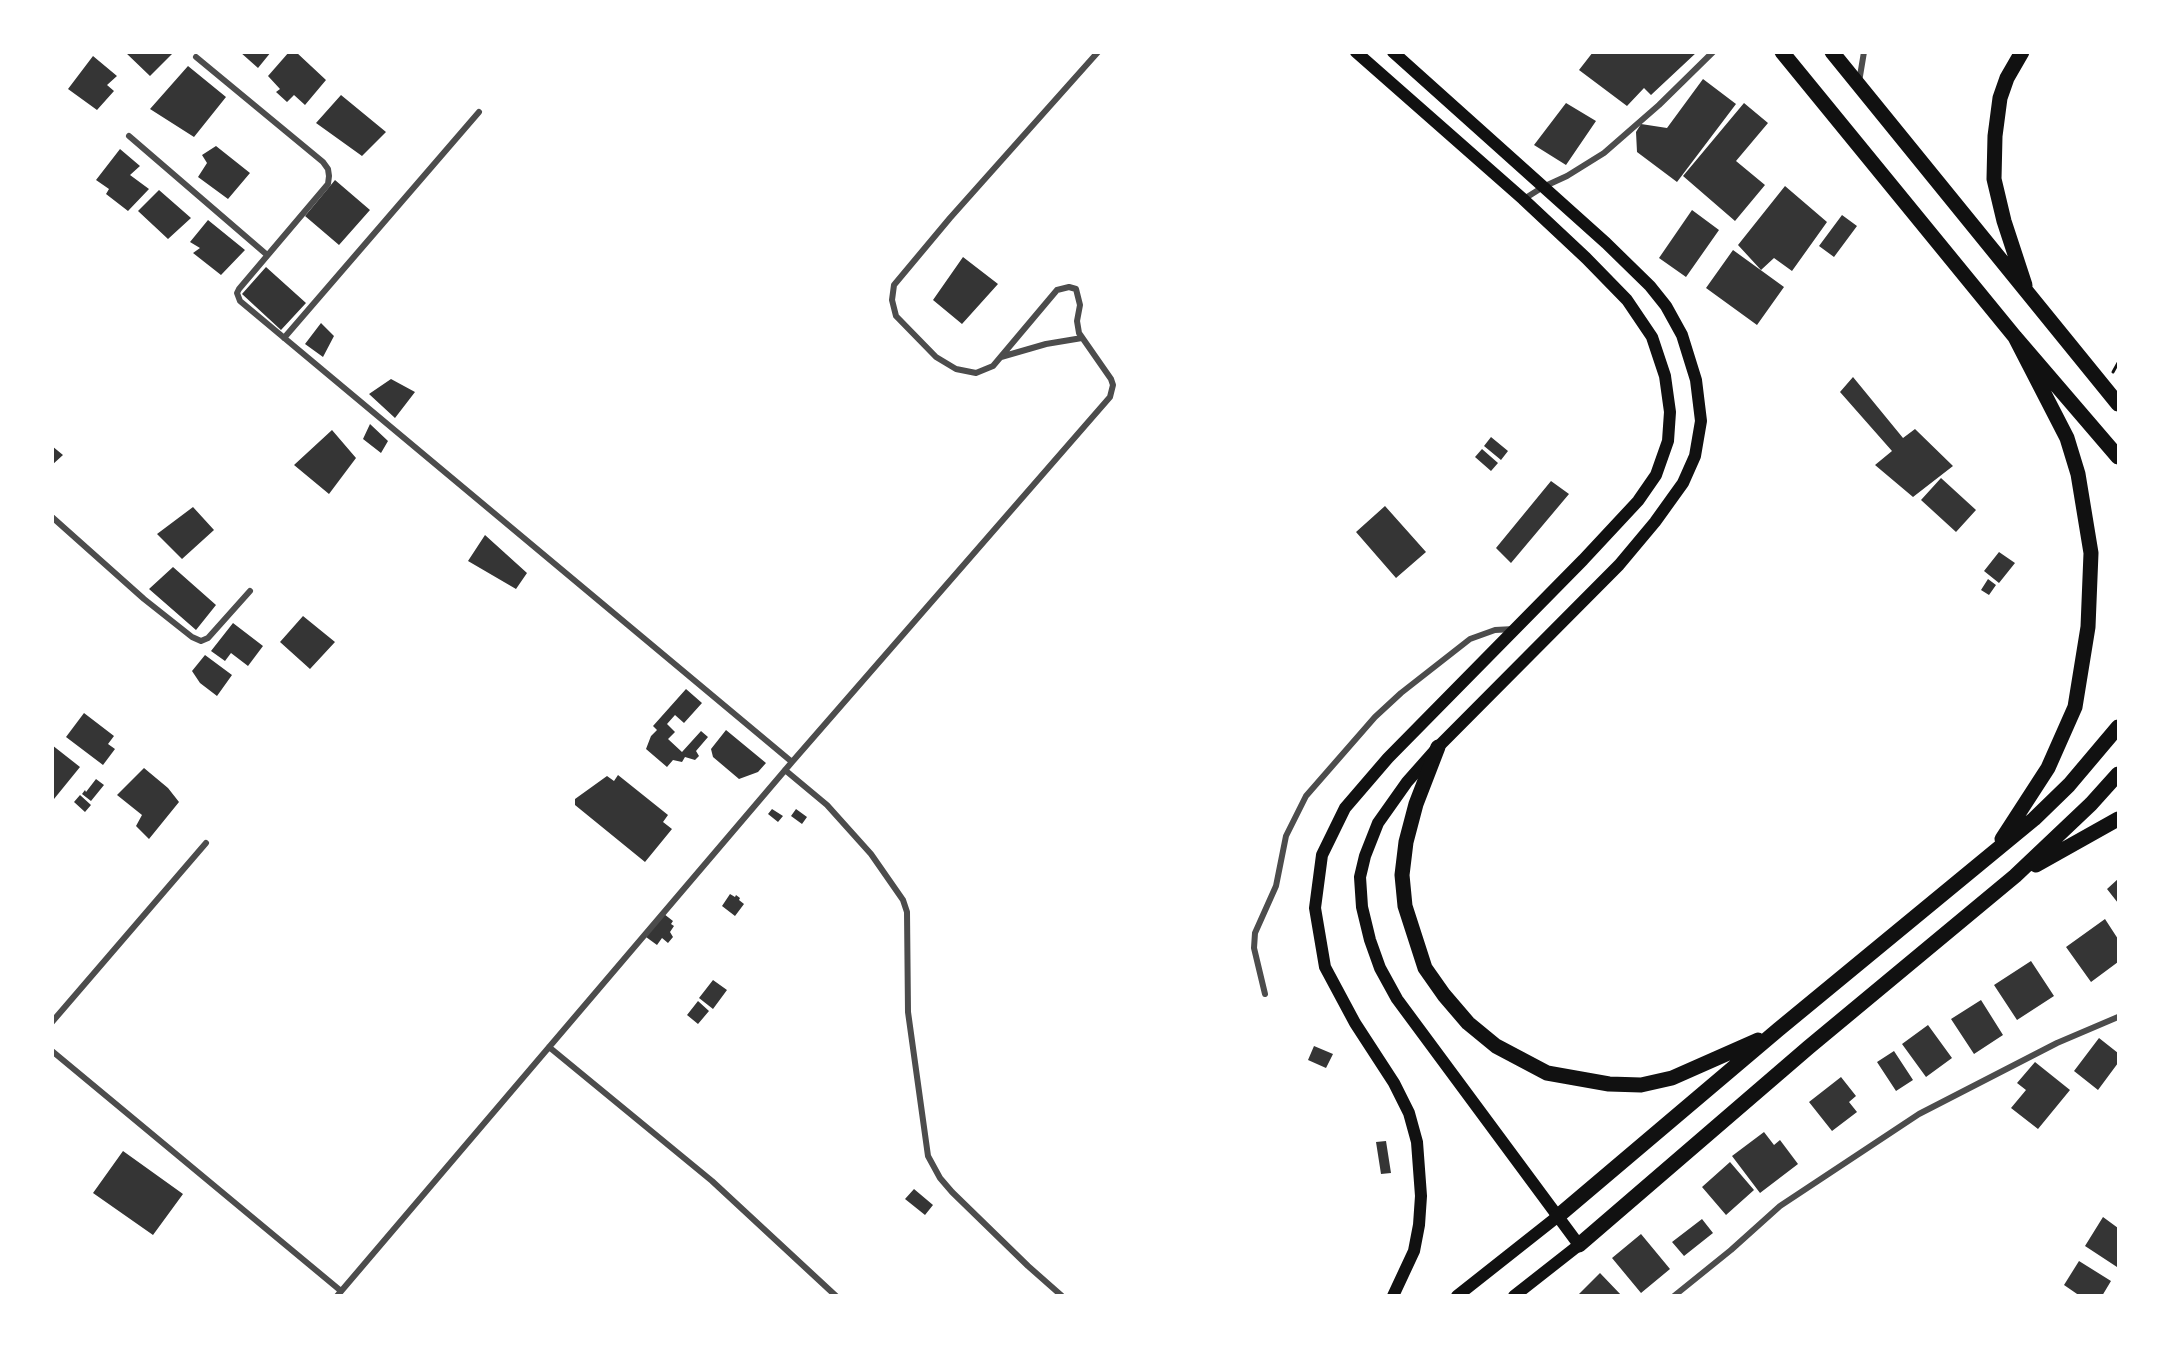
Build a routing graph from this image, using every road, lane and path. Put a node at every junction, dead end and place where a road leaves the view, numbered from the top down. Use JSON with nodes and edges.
{"nodes":[{"id":1,"x":1098,"y":52,"type":"edge"},
{"id":2,"x":1356,"y":52,"type":"edge"},
{"id":3,"x":1393,"y":52,"type":"edge"},
{"id":4,"x":1713,"y":52,"type":"edge"},
{"id":5,"x":1782,"y":52,"type":"edge"},
{"id":6,"x":1832,"y":52,"type":"edge"},
{"id":7,"x":1863,"y":52,"type":"edge"},
{"id":8,"x":2022,"y":52,"type":"edge"},
{"id":9,"x":196,"y":57,"type":"dead end"},
{"id":10,"x":1859,"y":85,"type":"junction"},
{"id":11,"x":479,"y":112,"type":"dead end"},
{"id":12,"x":129,"y":136,"type":"dead end"},
{"id":13,"x":1543,"y":186,"type":"junction"},
{"id":14,"x":1523,"y":199,"type":"junction"},
{"id":15,"x":266,"y":254,"type":"junction"},
{"id":16,"x":2027,"y":294,"type":"junction"},
{"id":17,"x":2015,"y":337,"type":"junction"},
{"id":18,"x":284,"y":338,"type":"junction"},
{"id":19,"x":1082,"y":338,"type":"junction"},
{"id":20,"x":1001,"y":357,"type":"junction"},
{"id":21,"x":2118,"y":404,"type":"edge"},
{"id":22,"x":2118,"y":457,"type":"edge"},
{"id":23,"x":52,"y":517,"type":"edge"},
{"id":24,"x":250,"y":591,"type":"dead end"},
{"id":25,"x":1514,"y":629,"type":"junction"},
{"id":26,"x":2118,"y":727,"type":"edge"},
{"id":27,"x":1438,"y":747,"type":"junction"},
{"id":28,"x":792,"y":762,"type":"junction"},
{"id":29,"x":785,"y":770,"type":"junction"},
{"id":30,"x":2118,"y":774,"type":"edge"},
{"id":31,"x":2118,"y":819,"type":"edge"},
{"id":32,"x":206,"y":843,"type":"dead end"},
{"id":33,"x":1993,"y":854,"type":"junction"},
{"id":34,"x":2015,"y":876,"type":"junction"},
{"id":35,"x":1265,"y":994,"type":"dead end"},
{"id":36,"x":2118,"y":1017,"type":"edge"},
{"id":37,"x":52,"y":1022,"type":"edge"},
{"id":38,"x":1779,"y":1029,"type":"junction"},
{"id":39,"x":549,"y":1047,"type":"junction"},
{"id":40,"x":52,"y":1051,"type":"edge"},
{"id":41,"x":1557,"y":1217,"type":"junction"},
{"id":42,"x":1579,"y":1245,"type":"junction"},
{"id":43,"x":339,"y":1293,"type":"edge"},
{"id":44,"x":836,"y":1296,"type":"edge"},
{"id":45,"x":1062,"y":1296,"type":"edge"},
{"id":46,"x":1393,"y":1296,"type":"edge"},
{"id":47,"x":1457,"y":1296,"type":"edge"},
{"id":48,"x":1514,"y":1296,"type":"edge"},
{"id":49,"x":1674,"y":1296,"type":"edge"}],
"edges":[{"from":1,"to":20,"type":"street"},
{"from":2,"to":14,"type":"main road"},
{"from":3,"to":13,"type":"main road"},
{"from":4,"to":13,"type":"street"},
{"from":5,"to":17,"type":"highway"},
{"from":6,"to":10,"type":"highway"},
{"from":7,"to":10,"type":"street"},
{"from":8,"to":16,"type":"highway"},
{"from":9,"to":15,"type":"street"},
{"from":10,"to":16,"type":"highway"},
{"from":11,"to":18,"type":"street"},
{"from":12,"to":15,"type":"street"},
{"from":13,"to":14,"type":"street"},
{"from":13,"to":27,"type":"main road"},
{"from":14,"to":25,"type":"main road"},
{"from":15,"to":18,"type":"street"},
{"from":16,"to":21,"type":"highway"},
{"from":17,"to":22,"type":"highway"},
{"from":17,"to":33,"type":"highway"},
{"from":18,"to":28,"type":"street"},
{"from":19,"to":20,"type":"street"},
{"from":19,"to":20,"type":"street"},
{"from":19,"to":28,"type":"street"},
{"from":23,"to":24,"type":"street"},
{"from":25,"to":35,"type":"street"},
{"from":25,"to":46,"type":"main road"},
{"from":26,"to":33,"type":"highway"},
{"from":27,"to":38,"type":"highway"},
{"from":27,"to":41,"type":"main road"},
{"from":28,"to":29,"type":"street"},
{"from":29,"to":39,"type":"street"},
{"from":29,"to":45,"type":"street"},
{"from":30,"to":34,"type":"highway"},
{"from":31,"to":34,"type":"highway"},
{"from":32,"to":37,"type":"street"},
{"from":33,"to":38,"type":"highway"},
{"from":34,"to":42,"type":"highway"},
{"from":36,"to":49,"type":"street"},
{"from":38,"to":41,"type":"highway"},
{"from":39,"to":43,"type":"street"},
{"from":39,"to":44,"type":"street"},
{"from":40,"to":43,"type":"street"},
{"from":41,"to":42,"type":"main road"},
{"from":41,"to":47,"type":"main road"},
{"from":42,"to":48,"type":"main road"}]}
